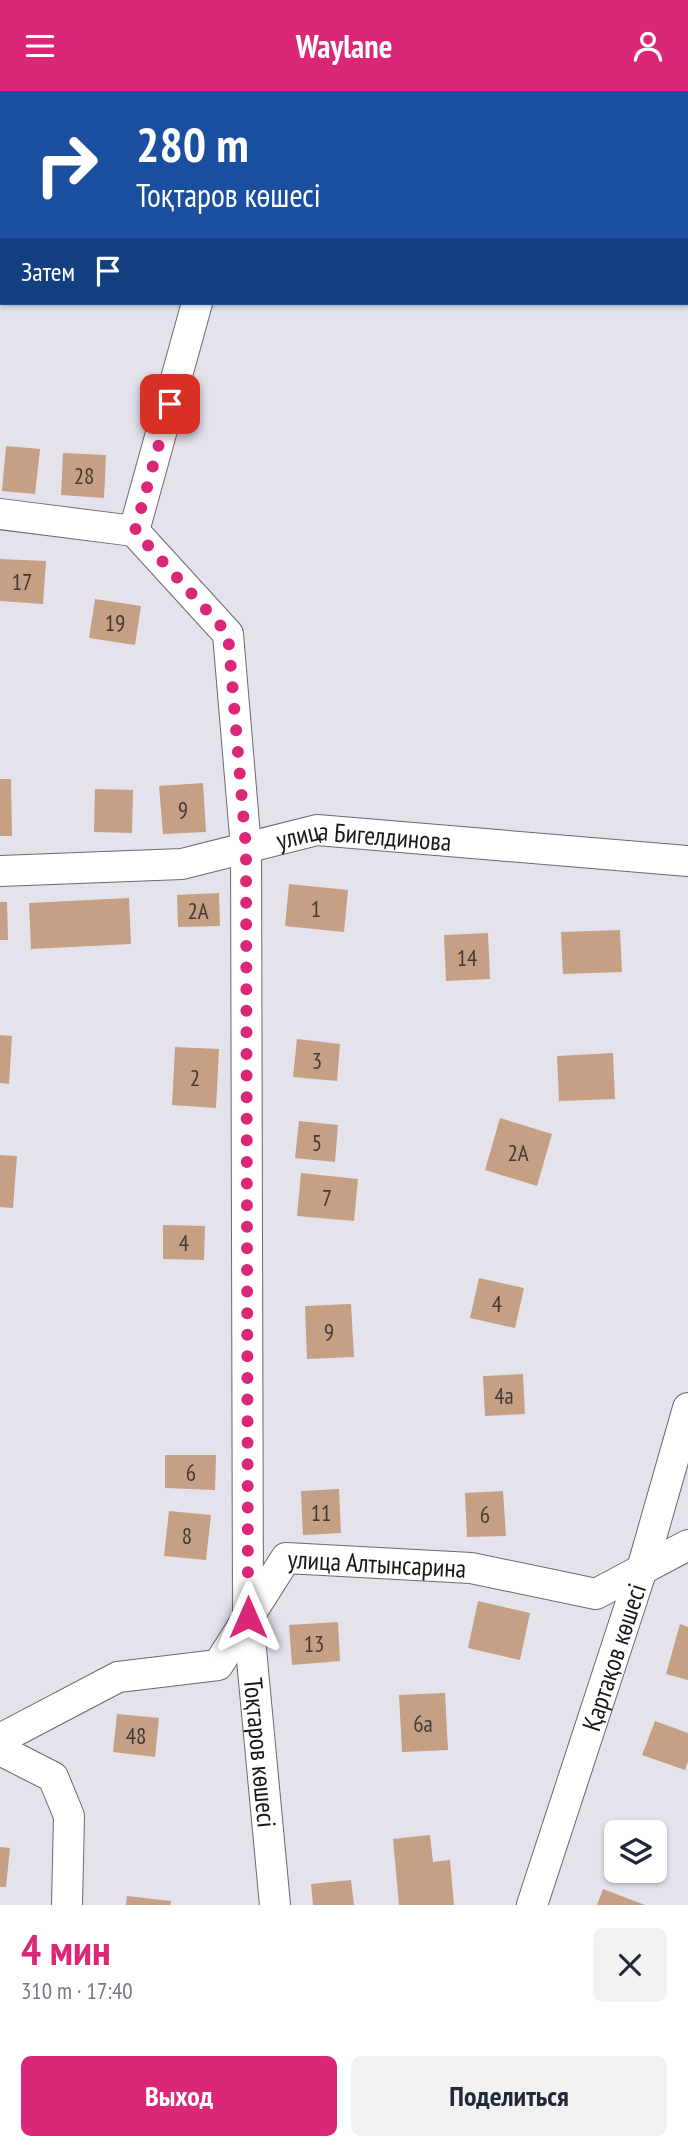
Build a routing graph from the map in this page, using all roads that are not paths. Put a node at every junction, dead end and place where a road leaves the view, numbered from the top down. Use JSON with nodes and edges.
{"nodes":[{"id":1,"x":196,"y":305,"type":"edge"},
{"id":2,"x":0,"y":514,"type":"edge"},
{"id":3,"x":135,"y":531,"type":"junction"},
{"id":4,"x":246,"y":848,"type":"junction"},
{"id":5,"x":688,"y":861,"type":"edge"},
{"id":6,"x":0,"y":871,"type":"edge"},
{"id":7,"x":688,"y":1408,"type":"edge"},
{"id":8,"x":688,"y":1545,"type":"edge"},
{"id":9,"x":642,"y":1569,"type":"junction"},
{"id":10,"x":248,"y":1617,"type":"junction"},
{"id":11,"x":0,"y":1739,"type":"edge"},
{"id":12,"x":0,"y":1749,"type":"edge"},
{"id":13,"x":67,"y":1905,"type":"edge"},
{"id":14,"x":275,"y":1905,"type":"edge"},
{"id":15,"x":532,"y":1905,"type":"edge"}],
"edges":[{"from":1,"to":3,"type":"street"},
{"from":2,"to":3,"type":"street"},
{"from":3,"to":4,"type":"street","name":"Тоқтаров көшесі"},
{"from":4,"to":5,"type":"street","name":"улица Бигелдинова"},
{"from":4,"to":6,"type":"street","name":"улица Бигелдинова"},
{"from":4,"to":10,"type":"street","name":"Тоқтаров көшесі"},
{"from":7,"to":9,"type":"street","name":"Қартақов көшесі"},
{"from":8,"to":9,"type":"street","name":"улица Алтынсарина"},
{"from":9,"to":10,"type":"street","name":"улица Алтынсарина"},
{"from":9,"to":15,"type":"street","name":"Қартақов көшесі"},
{"from":10,"to":11,"type":"street","name":"улица Алтынсарина"},
{"from":10,"to":14,"type":"street","name":"Тоқтаров көшесі"},
{"from":12,"to":13,"type":"street"}]}
